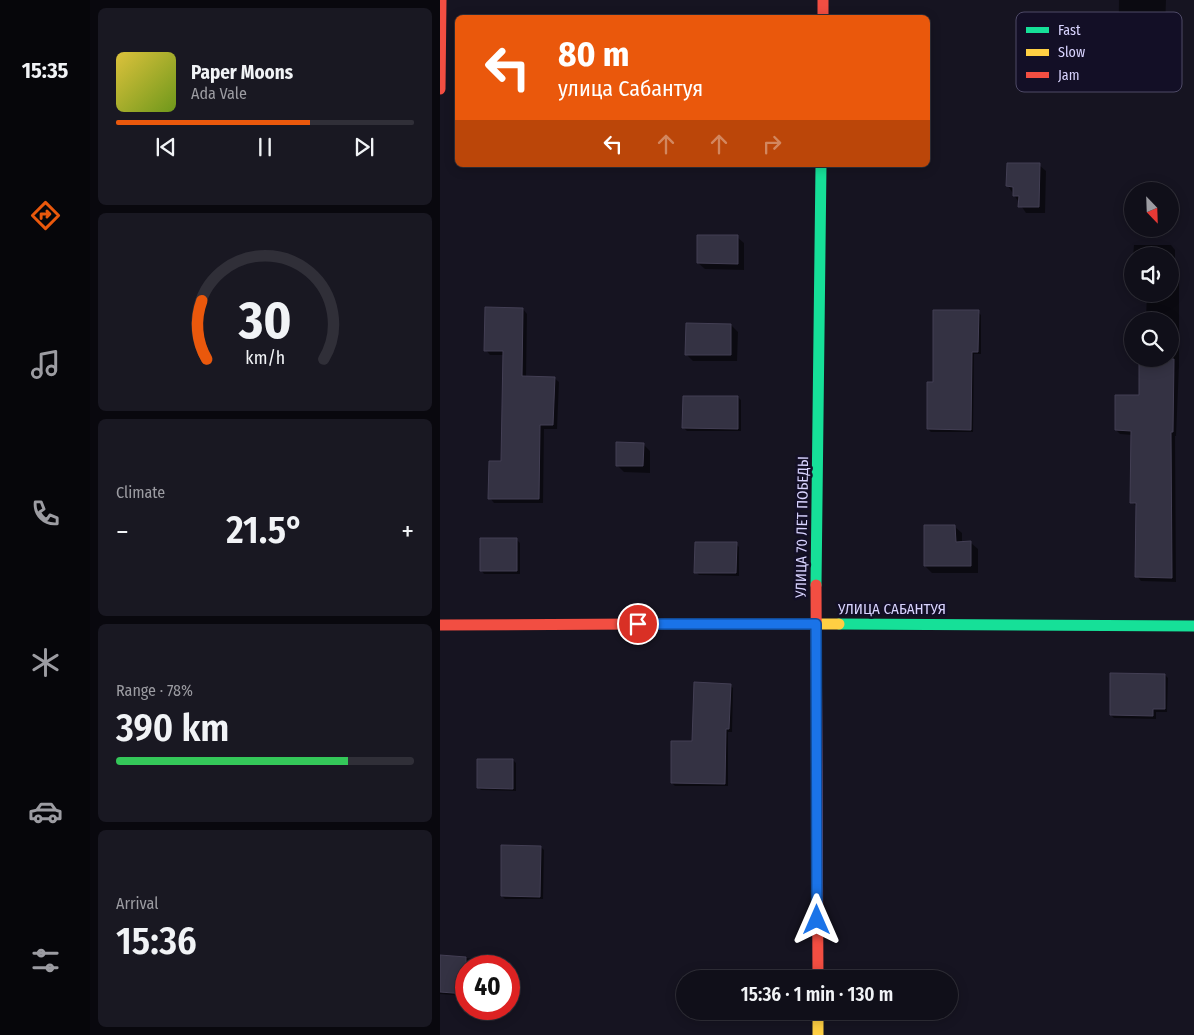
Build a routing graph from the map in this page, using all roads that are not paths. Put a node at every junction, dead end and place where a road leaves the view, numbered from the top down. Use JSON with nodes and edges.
{"nodes":[{"id":1,"x":441,"y":0,"type":"edge"},
{"id":2,"x":823,"y":0,"type":"edge"},
{"id":3,"x":823,"y":15,"type":"edge"},
{"id":4,"x":440,"y":89,"type":"edge"},
{"id":5,"x":821,"y":167,"type":"edge"},
{"id":6,"x":816,"y":624,"type":"junction"},
{"id":7,"x":440,"y":625,"type":"edge"},
{"id":8,"x":1194,"y":626,"type":"edge"},
{"id":9,"x":818,"y":970,"type":"edge"},
{"id":10,"x":818,"y":1020,"type":"edge"},
{"id":11,"x":818,"y":1035,"type":"edge"}],
"edges":[{"from":1,"to":4,"type":"street"},
{"from":2,"to":3,"type":"street"},
{"from":5,"to":6,"type":"street","name":"УЛИЦА 70 ЛЕТ ПОБЕДЫ"},
{"from":6,"to":7,"type":"street","name":"УЛИЦА САБАНТУЯ"},
{"from":6,"to":8,"type":"street","name":"УЛИЦА САБАНТУЯ"},
{"from":6,"to":9,"type":"street","name":"УЛИЦА 70 ЛЕТ ПОБЕДЫ"},
{"from":10,"to":11,"type":"street"}]}
